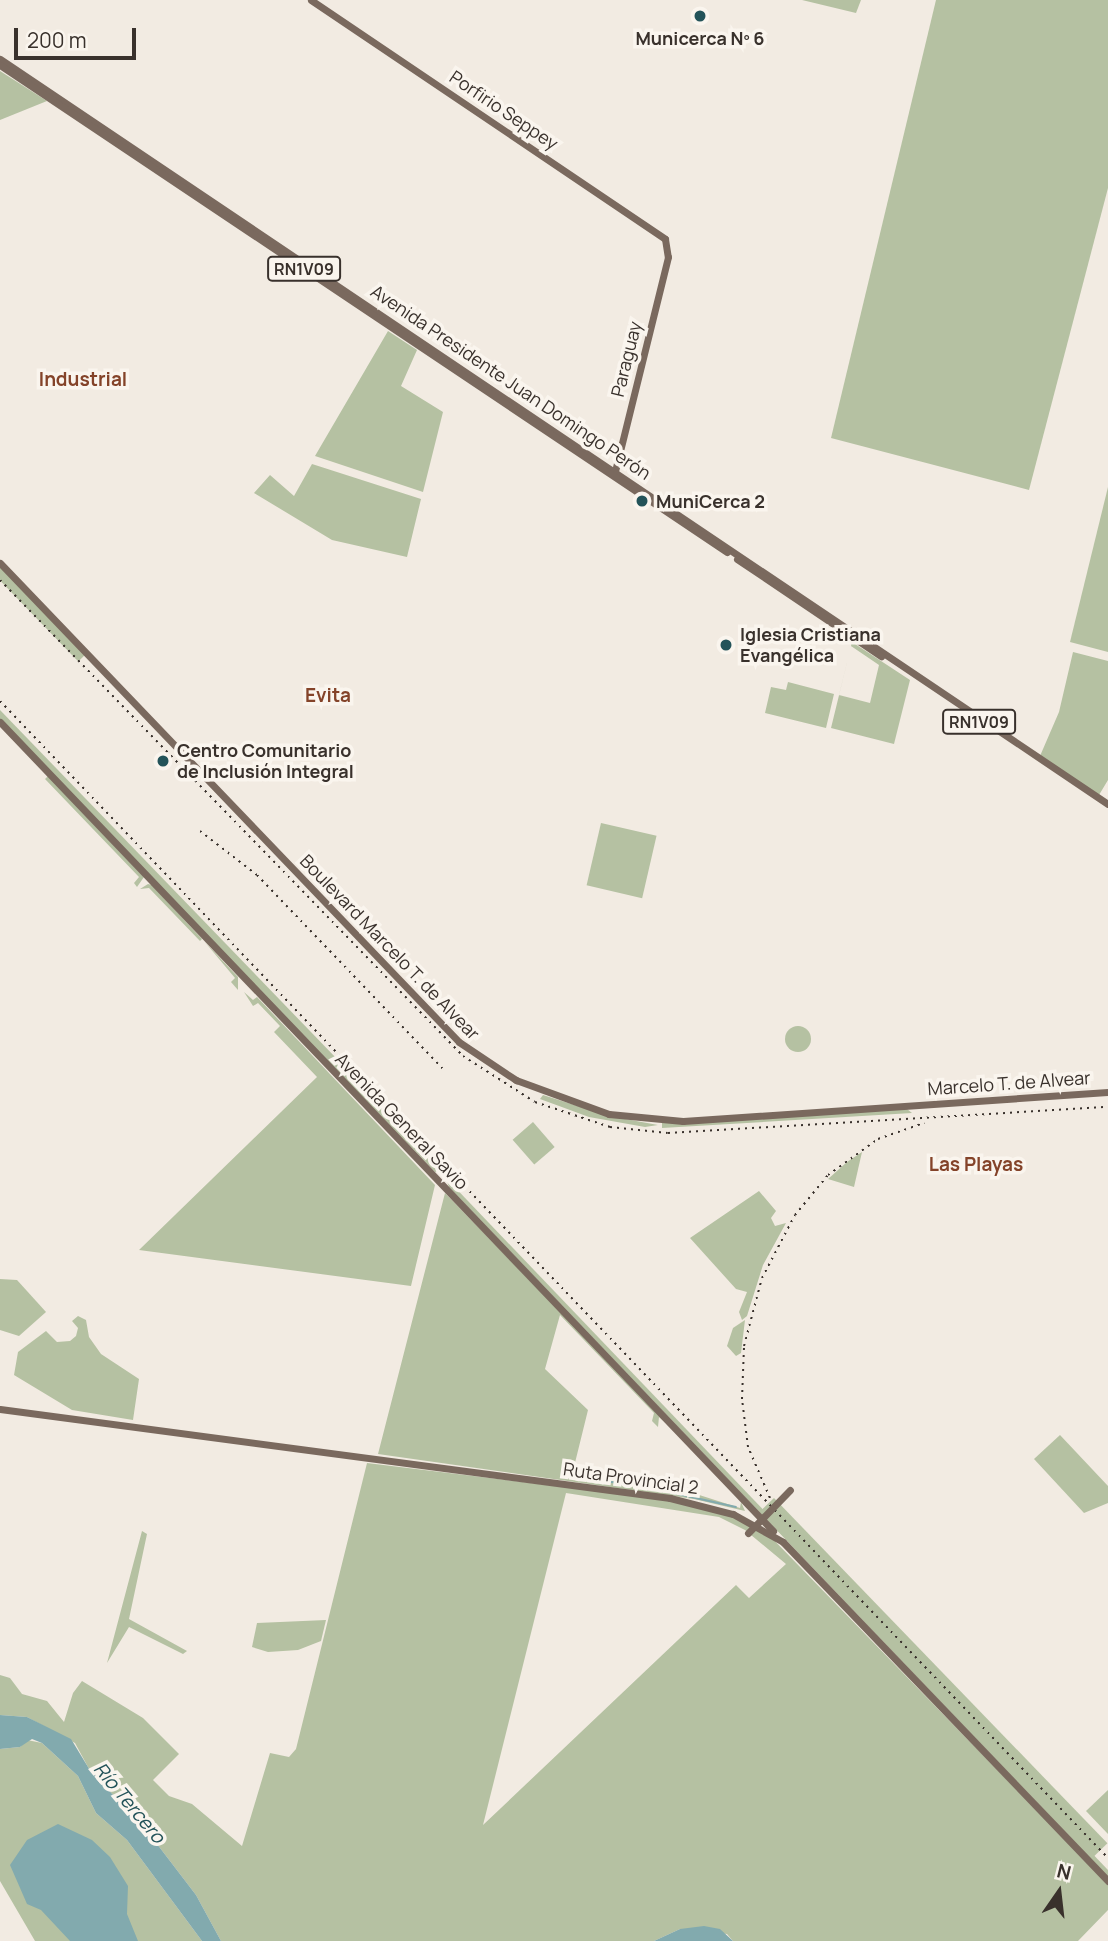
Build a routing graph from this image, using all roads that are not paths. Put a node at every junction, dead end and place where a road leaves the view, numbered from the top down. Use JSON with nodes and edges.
{"nodes":[{"id":1,"x":311,"y":0,"type":"edge"},
{"id":2,"x":0,"y":59,"type":"edge"},
{"id":3,"x":0,"y":65,"type":"edge"},
{"id":4,"x":668,"y":254,"type":"joint"},
{"id":5,"x":615,"y":471,"type":"junction"},
{"id":6,"x":0,"y":563,"type":"edge"},
{"id":7,"x":0,"y":722,"type":"edge"},
{"id":8,"x":1108,"y":807,"type":"edge"},
{"id":9,"x":1108,"y":1092,"type":"edge"},
{"id":10,"x":913,"y":1106,"type":"joint"},
{"id":11,"x":0,"y":1409,"type":"edge"},
{"id":12,"x":790,"y":1490,"type":"dead end"},
{"id":13,"x":747,"y":1503,"type":"junction"},
{"id":14,"x":740,"y":1516,"type":"junction"},
{"id":15,"x":748,"y":1533,"type":"dead end"},
{"id":16,"x":783,"y":1542,"type":"junction"},
{"id":17,"x":1108,"y":1881,"type":"edge"}],
"edges":[{"from":1,"to":4,"type":"main road","name":"Porfirio Seppey"},
{"from":2,"to":5,"type":"main road","name":"Avenida Presidente Juan Domingo Perón","number":"RN1V09"},
{"from":3,"to":8,"type":"main road","name":"Avenida Presidente Juan Domingo Perón","number":"RN1V09"},
{"from":4,"to":5,"type":"main road","name":"Paraguay"},
{"from":5,"to":8,"type":"main road","name":"Avenida Presidente Juan Domingo Perón","number":"RN1V09"},
{"from":6,"to":10,"type":"main road","name":"Boulevard Marcelo T. de Alvear"},
{"from":7,"to":13,"type":"main road","name":"Avenida General Savio"},
{"from":9,"to":10,"type":"main road","name":"Marcelo T. de Alvear"},
{"from":11,"to":14,"type":"main road","name":"Ruta Provincial 2"},
{"from":12,"to":15,"type":"main road","bridge":true},
{"from":13,"to":14,"type":"main road"},
{"from":13,"to":16,"type":"main road","name":"Avenida General Savio"},
{"from":14,"to":16,"type":"main road","name":"Ruta Provincial 2"},
{"from":16,"to":17,"type":"main road","name":"Ruta Provincial 2"}]}
